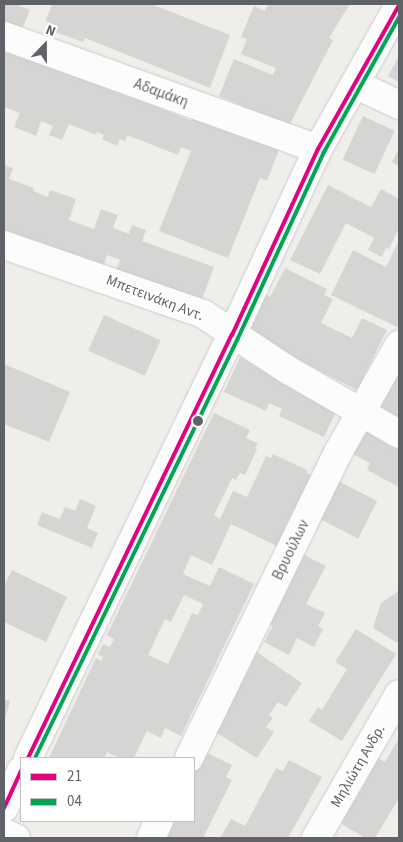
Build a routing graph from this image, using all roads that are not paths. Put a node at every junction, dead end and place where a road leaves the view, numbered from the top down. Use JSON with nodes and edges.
{"nodes":[{"id":1,"x":399,"y":5,"type":"edge"},
{"id":2,"x":4,"y":36,"type":"edge"},
{"id":3,"x":355,"y":84,"type":"junction"},
{"id":4,"x":399,"y":105,"type":"edge"},
{"id":5,"x":318,"y":149,"type":"junction"},
{"id":6,"x":4,"y":245,"type":"edge"},
{"id":7,"x":232,"y":335,"type":"junction"},
{"id":8,"x":399,"y":346,"type":"edge"},
{"id":9,"x":360,"y":411,"type":"junction"},
{"id":10,"x":399,"y":434,"type":"edge"},
{"id":11,"x":399,"y":694,"type":"edge"},
{"id":12,"x":28,"y":757,"type":"edge"},
{"id":13,"x":189,"y":757,"type":"edge"},
{"id":14,"x":20,"y":774,"type":"edge"},
{"id":15,"x":4,"y":808,"type":"edge"},
{"id":16,"x":159,"y":822,"type":"edge"},
{"id":17,"x":4,"y":833,"type":"edge"},
{"id":18,"x":16,"y":838,"type":"edge"},
{"id":19,"x":151,"y":838,"type":"edge"},
{"id":20,"x":316,"y":838,"type":"edge"}],
"edges":[{"from":1,"to":3,"type":"street"},
{"from":2,"to":5,"type":"street","name":"Αδαμάκη"},
{"from":3,"to":4,"type":"street"},
{"from":3,"to":5,"type":"street"},
{"from":5,"to":7,"type":"street"},
{"from":6,"to":7,"type":"street","name":"Μπετεινάκη Αντ."},
{"from":7,"to":9,"type":"street","name":"Μπετεινάκη Αντ."},
{"from":7,"to":12,"type":"street"},
{"from":8,"to":9,"type":"street","name":"Βρυούλων"},
{"from":9,"to":10,"type":"street","name":"Μπετεινάκη Αντ."},
{"from":9,"to":13,"type":"street","name":"Βρυούλων"},
{"from":11,"to":20,"type":"street","name":"Μηλιώτη Ανδρ."},
{"from":14,"to":15,"type":"street"},
{"from":16,"to":19,"type":"street"},
{"from":17,"to":18,"type":"street"}]}
